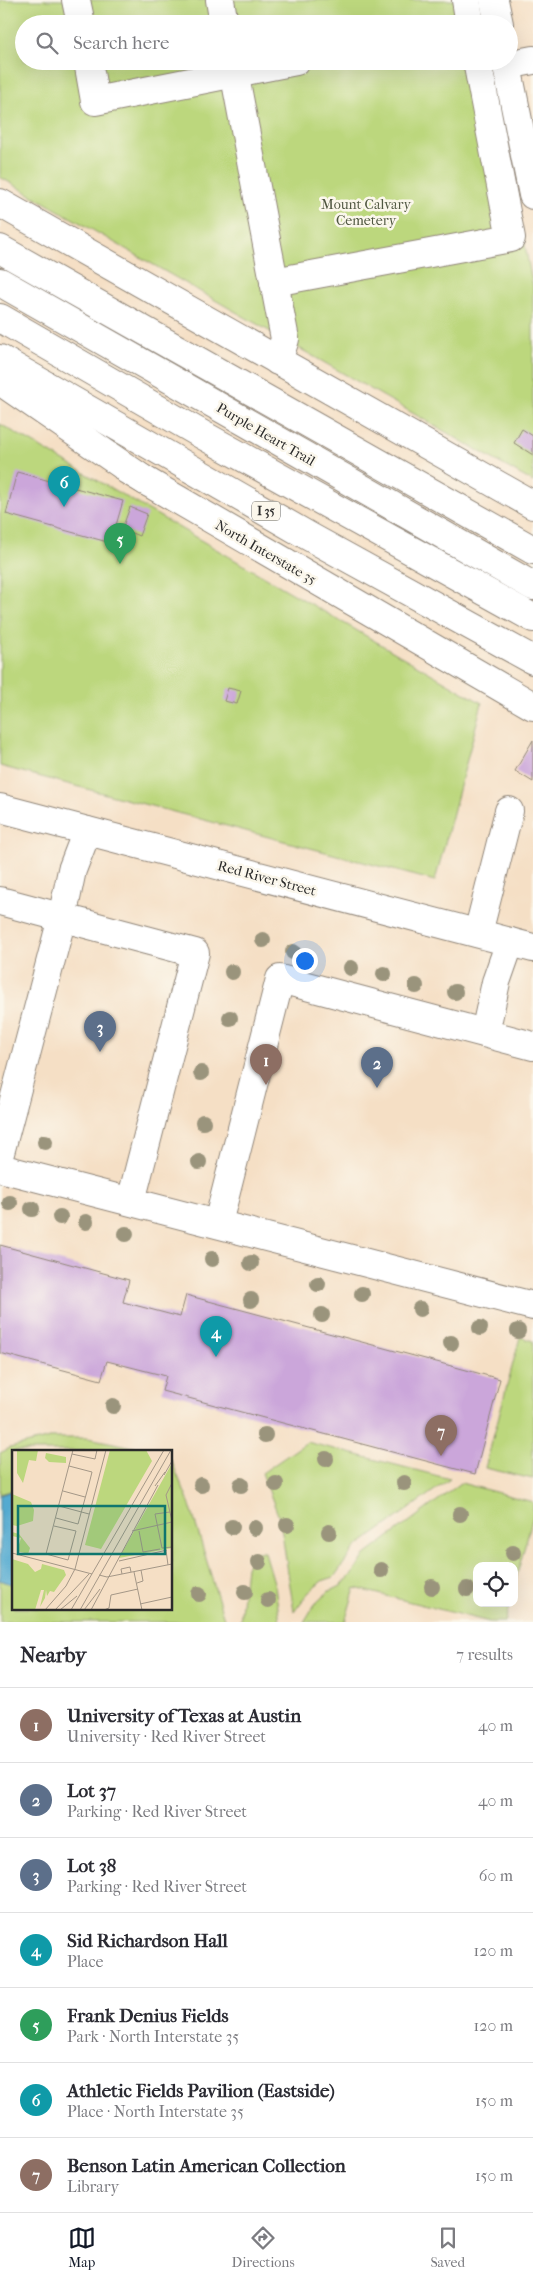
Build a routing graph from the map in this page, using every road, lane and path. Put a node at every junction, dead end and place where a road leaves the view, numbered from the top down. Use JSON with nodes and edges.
{"nodes":[{"id":1,"x":76,"y":0,"type":"edge"},
{"id":2,"x":220,"y":0,"type":"edge"},
{"id":3,"x":466,"y":0,"type":"edge"},
{"id":4,"x":494,"y":0,"type":"edge"},
{"id":5,"x":78,"y":15,"type":"edge"},
{"id":6,"x":222,"y":15,"type":"edge"},
{"id":7,"x":468,"y":15,"type":"edge"},
{"id":8,"x":497,"y":15,"type":"edge"},
{"id":9,"x":90,"y":70,"type":"edge"},
{"id":10,"x":221,"y":70,"type":"edge"},
{"id":11,"x":234,"y":70,"type":"edge"},
{"id":12,"x":479,"y":70,"type":"edge"},
{"id":13,"x":516,"y":70,"type":"edge"},
{"id":14,"x":533,"y":195,"type":"edge"},
{"id":15,"x":0,"y":203,"type":"edge"},
{"id":16,"x":0,"y":250,"type":"edge"},
{"id":17,"x":274,"y":282,"type":"junction"},
{"id":18,"x":3,"y":283,"type":"edge"},
{"id":19,"x":0,"y":318,"type":"edge"},
{"id":20,"x":0,"y":359,"type":"edge"},
{"id":21,"x":278,"y":361,"type":"junction"},
{"id":22,"x":0,"y":381,"type":"edge"},
{"id":23,"x":0,"y":396,"type":"edge"},
{"id":24,"x":147,"y":482,"type":"junction"},
{"id":25,"x":533,"y":505,"type":"edge"},
{"id":26,"x":533,"y":550,"type":"edge"},
{"id":27,"x":533,"y":586,"type":"edge"},
{"id":28,"x":533,"y":618,"type":"edge"},
{"id":29,"x":533,"y":660,"type":"edge"},
{"id":30,"x":533,"y":706,"type":"edge"},
{"id":31,"x":0,"y":808,"type":"edge"},
{"id":32,"x":509,"y":811,"type":"dead end"},
{"id":33,"x":87,"y":831,"type":"junction"},
{"id":34,"x":0,"y":901,"type":"edge"},
{"id":35,"x":62,"y":918,"type":"junction"},
{"id":36,"x":478,"y":933,"type":"junction"},
{"id":37,"x":521,"y":945,"type":"edge"},
{"id":38,"x":485,"y":1033,"type":"junction"},
{"id":39,"x":533,"y":1046,"type":"edge"},
{"id":40,"x":0,"y":1152,"type":"edge"},
{"id":41,"x":0,"y":1168,"type":"edge"},
{"id":42,"x":131,"y":1201,"type":"junction"},
{"id":43,"x":218,"y":1223,"type":"junction"},
{"id":44,"x":533,"y":1306,"type":"edge"}],
"edges":[{"from":1,"to":5,"type":"main road"},
{"from":2,"to":6,"type":"main road"},
{"from":3,"to":7,"type":"main road"},
{"from":4,"to":8,"type":"main road"},
{"from":9,"to":10,"type":"main road"},
{"from":11,"to":17,"type":"main road"},
{"from":12,"to":17,"type":"main road"},
{"from":13,"to":14,"type":"main road"},
{"from":15,"to":21,"type":"main road"},
{"from":16,"to":26,"type":"main road"},
{"from":17,"to":21,"type":"main road"},
{"from":18,"to":27,"type":"main road","name":"Purple Heart Trail"},
{"from":19,"to":28,"type":"main road"},
{"from":20,"to":29,"type":"main road","number":"I 35"},
{"from":21,"to":25,"type":"main road"},
{"from":22,"to":24,"type":"main road"},
{"from":23,"to":24,"type":"main road","name":"North Interstate 35"},
{"from":24,"to":30,"type":"main road","name":"North Interstate 35"},
{"from":31,"to":33,"type":"main road","name":"Red River Street"},
{"from":32,"to":36,"type":"main road"},
{"from":33,"to":35,"type":"main road"},
{"from":33,"to":36,"type":"main road","name":"Red River Street"},
{"from":34,"to":35,"type":"main road"},
{"from":35,"to":40,"type":"main road"},
{"from":35,"to":42,"type":"main road"},
{"from":36,"to":37,"type":"main road","name":"Red River Street"},
{"from":37,"to":38,"type":"main road"},
{"from":38,"to":39,"type":"main road"},
{"from":38,"to":43,"type":"main road"},
{"from":41,"to":42,"type":"main road"},
{"from":42,"to":43,"type":"main road"},
{"from":43,"to":44,"type":"main road"}]}
